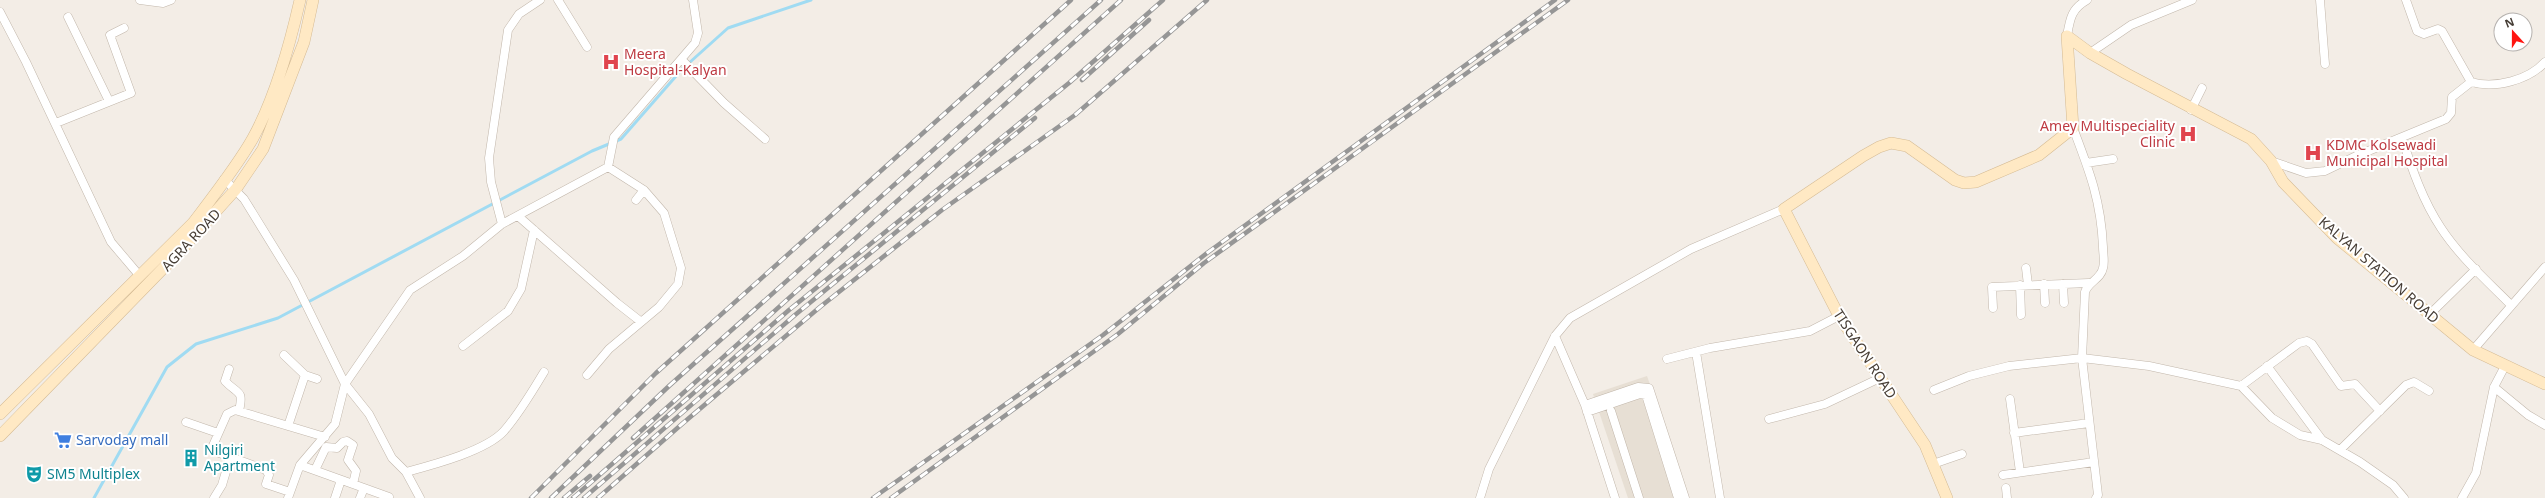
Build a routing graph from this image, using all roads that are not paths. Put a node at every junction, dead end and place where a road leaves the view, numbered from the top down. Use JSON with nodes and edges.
{"nodes":[{"id":1,"x":140,"y":0,"type":"edge"},
{"id":2,"x":171,"y":0,"type":"edge"},
{"id":3,"x":300,"y":0,"type":"edge"},
{"id":4,"x":313,"y":0,"type":"edge"},
{"id":5,"x":540,"y":0,"type":"edge"},
{"id":6,"x":558,"y":0,"type":"edge"},
{"id":7,"x":693,"y":0,"type":"edge"},
{"id":8,"x":2087,"y":0,"type":"edge"},
{"id":9,"x":2192,"y":0,"type":"edge"},
{"id":10,"x":2320,"y":0,"type":"edge"},
{"id":11,"x":2406,"y":0,"type":"edge"},
{"id":12,"x":0,"y":12,"type":"edge"},
{"id":13,"x":68,"y":17,"type":"dead end"},
{"id":14,"x":124,"y":28,"type":"dead end"},
{"id":15,"x":2067,"y":36,"type":"junction"},
{"id":16,"x":587,"y":47,"type":"dead end"},
{"id":17,"x":2090,"y":53,"type":"junction"},
{"id":18,"x":682,"y":60,"type":"junction"},
{"id":19,"x":2545,"y":62,"type":"edge"},
{"id":20,"x":2325,"y":64,"type":"dead end"},
{"id":21,"x":2471,"y":82,"type":"junction"},
{"id":22,"x":2202,"y":88,"type":"dead end"},
{"id":23,"x":109,"y":101,"type":"junction"},
{"id":24,"x":2191,"y":110,"type":"junction"},
{"id":25,"x":56,"y":124,"type":"junction"},
{"id":26,"x":2073,"y":128,"type":"junction"},
{"id":27,"x":2402,"y":138,"type":"junction"},
{"id":28,"x":765,"y":139,"type":"dead end"},
{"id":29,"x":2113,"y":159,"type":"dead end"},
{"id":30,"x":2271,"y":161,"type":"junction"},
{"id":31,"x":2086,"y":163,"type":"junction"},
{"id":32,"x":608,"y":167,"type":"junction"},
{"id":33,"x":224,"y":178,"type":"junction"},
{"id":34,"x":236,"y":189,"type":"junction"},
{"id":35,"x":644,"y":190,"type":"junction"},
{"id":36,"x":636,"y":200,"type":"dead end"},
{"id":37,"x":1784,"y":209,"type":"junction"},
{"id":38,"x":518,"y":216,"type":"junction"},
{"id":39,"x":502,"y":224,"type":"junction"},
{"id":40,"x":534,"y":230,"type":"junction"},
{"id":41,"x":2545,"y":267,"type":"edge"},
{"id":42,"x":2026,"y":268,"type":"dead end"},
{"id":43,"x":2476,"y":269,"type":"junction"},
{"id":44,"x":138,"y":275,"type":"junction"},
{"id":45,"x":2089,"y":283,"type":"junction"},
{"id":46,"x":2044,"y":284,"type":"junction"},
{"id":47,"x":2063,"y":284,"type":"junction"},
{"id":48,"x":2024,"y":285,"type":"junction"},
{"id":49,"x":2045,"y":303,"type":"dead end"},
{"id":50,"x":2064,"y":303,"type":"dead end"},
{"id":51,"x":2511,"y":305,"type":"junction"},
{"id":52,"x":1993,"y":308,"type":"dead end"},
{"id":53,"x":2430,"y":314,"type":"junction"},
{"id":54,"x":2022,"y":315,"type":"dead end"},
{"id":55,"x":1839,"y":316,"type":"junction"},
{"id":56,"x":640,"y":321,"type":"junction"},
{"id":57,"x":1555,"y":336,"type":"junction"},
{"id":58,"x":463,"y":346,"type":"dead end"},
{"id":59,"x":2473,"y":350,"type":"junction"},
{"id":60,"x":1696,"y":352,"type":"junction"},
{"id":61,"x":284,"y":355,"type":"dead end"},
{"id":62,"x":2082,"y":358,"type":"junction"},
{"id":63,"x":1667,"y":359,"type":"dead end"},
{"id":64,"x":2267,"y":366,"type":"junction"},
{"id":65,"x":2505,"y":366,"type":"junction"},
{"id":66,"x":229,"y":369,"type":"dead end"},
{"id":67,"x":544,"y":372,"type":"dead end"},
{"id":68,"x":304,"y":375,"type":"junction"},
{"id":69,"x":587,"y":375,"type":"dead end"},
{"id":70,"x":1880,"y":378,"type":"junction"},
{"id":71,"x":317,"y":379,"type":"dead end"},
{"id":72,"x":345,"y":384,"type":"junction"},
{"id":73,"x":2545,"y":384,"type":"edge"},
{"id":74,"x":2241,"y":386,"type":"junction"},
{"id":75,"x":2494,"y":387,"type":"junction"},
{"id":76,"x":1934,"y":390,"type":"dead end"},
{"id":77,"x":2429,"y":391,"type":"dead end"},
{"id":78,"x":2010,"y":399,"type":"dead end"},
{"id":79,"x":1586,"y":408,"type":"junction"},
{"id":80,"x":239,"y":411,"type":"junction"},
{"id":81,"x":1611,"y":411,"type":"dead end"},
{"id":82,"x":2380,"y":411,"type":"junction"},
{"id":83,"x":0,"y":414,"type":"edge"},
{"id":84,"x":1769,"y":419,"type":"dead end"},
{"id":85,"x":186,"y":422,"type":"dead end"},
{"id":86,"x":2090,"y":423,"type":"junction"},
{"id":87,"x":2545,"y":425,"type":"edge"},
{"id":88,"x":288,"y":426,"type":"junction"},
{"id":89,"x":218,"y":433,"type":"junction"},
{"id":90,"x":2014,"y":433,"type":"junction"},
{"id":91,"x":0,"y":436,"type":"edge"},
{"id":92,"x":325,"y":437,"type":"junction"},
{"id":93,"x":2322,"y":440,"type":"junction"},
{"id":94,"x":2340,"y":450,"type":"junction"},
{"id":95,"x":1962,"y":454,"type":"dead end"},
{"id":96,"x":230,"y":458,"type":"junction"},
{"id":97,"x":2094,"y":462,"type":"junction"},
{"id":98,"x":1933,"y":464,"type":"junction"},
{"id":99,"x":300,"y":465,"type":"junction"},
{"id":100,"x":315,"y":470,"type":"junction"},
{"id":101,"x":406,"y":472,"type":"junction"},
{"id":102,"x":2020,"y":472,"type":"junction"},
{"id":103,"x":2003,"y":475,"type":"dead end"},
{"id":104,"x":341,"y":480,"type":"junction"},
{"id":105,"x":353,"y":484,"type":"junction"},
{"id":106,"x":364,"y":488,"type":"junction"},
{"id":107,"x":2006,"y":488,"type":"dead end"},
{"id":108,"x":289,"y":495,"type":"edge"},
{"id":109,"x":2467,"y":496,"type":"edge"},
{"id":110,"x":389,"y":497,"type":"dead end"},
{"id":111,"x":214,"y":498,"type":"edge"},
{"id":112,"x":335,"y":498,"type":"edge"},
{"id":113,"x":360,"y":498,"type":"edge"},
{"id":114,"x":420,"y":498,"type":"edge"},
{"id":115,"x":1480,"y":498,"type":"edge"},
{"id":116,"x":1615,"y":498,"type":"edge"},
{"id":117,"x":1639,"y":498,"type":"edge"},
{"id":118,"x":1678,"y":498,"type":"edge"},
{"id":119,"x":1685,"y":498,"type":"edge"},
{"id":120,"x":1720,"y":498,"type":"edge"},
{"id":121,"x":1947,"y":498,"type":"edge"},
{"id":122,"x":2008,"y":498,"type":"edge"},
{"id":123,"x":2096,"y":498,"type":"edge"},
{"id":124,"x":2404,"y":498,"type":"edge"}],
"edges":[{"from":1,"to":2,"type":"street"},
{"from":3,"to":33,"type":"street","name":"AGRA ROAD"},
{"from":4,"to":34,"type":"street","name":"AGRA ROAD"},
{"from":5,"to":39,"type":"street"},
{"from":6,"to":16,"type":"street"},
{"from":7,"to":18,"type":"street"},
{"from":8,"to":15,"type":"street"},
{"from":9,"to":17,"type":"street"},
{"from":10,"to":20,"type":"street"},
{"from":11,"to":21,"type":"street"},
{"from":12,"to":25,"type":"street"},
{"from":13,"to":23,"type":"street"},
{"from":14,"to":23,"type":"street"},
{"from":15,"to":17,"type":"street","name":"KALYAN STATION ROAD"},
{"from":15,"to":26,"type":"street"},
{"from":17,"to":24,"type":"street","name":"KALYAN STATION ROAD"},
{"from":18,"to":28,"type":"street"},
{"from":18,"to":32,"type":"street"},
{"from":19,"to":21,"type":"street"},
{"from":21,"to":27,"type":"street"},
{"from":22,"to":24,"type":"street"},
{"from":23,"to":25,"type":"street"},
{"from":24,"to":30,"type":"street","name":"KALYAN STATION ROAD"},
{"from":25,"to":44,"type":"street"},
{"from":26,"to":31,"type":"street"},
{"from":26,"to":37,"type":"street"},
{"from":27,"to":30,"type":"street"},
{"from":27,"to":43,"type":"street"},
{"from":29,"to":31,"type":"street"},
{"from":30,"to":53,"type":"street","name":"KALYAN STATION ROAD"},
{"from":31,"to":45,"type":"street"},
{"from":32,"to":35,"type":"street"},
{"from":32,"to":38,"type":"street"},
{"from":33,"to":34,"type":"street"},
{"from":33,"to":44,"type":"street","name":"AGRA ROAD"},
{"from":34,"to":72,"type":"street"},
{"from":34,"to":91,"type":"street","name":"AGRA ROAD"},
{"from":35,"to":36,"type":"street"},
{"from":35,"to":56,"type":"street"},
{"from":37,"to":55,"type":"street","name":"TISGAON ROAD"},
{"from":37,"to":57,"type":"street"},
{"from":38,"to":39,"type":"street"},
{"from":38,"to":40,"type":"street"},
{"from":39,"to":72,"type":"street"},
{"from":40,"to":56,"type":"street"},
{"from":40,"to":58,"type":"street"},
{"from":41,"to":51,"type":"street"},
{"from":42,"to":48,"type":"street"},
{"from":43,"to":51,"type":"street"},
{"from":43,"to":53,"type":"street"},
{"from":44,"to":83,"type":"street","name":"AGRA ROAD"},
{"from":45,"to":47,"type":"street"},
{"from":45,"to":62,"type":"street"},
{"from":46,"to":47,"type":"street"},
{"from":46,"to":48,"type":"street"},
{"from":46,"to":49,"type":"street"},
{"from":47,"to":50,"type":"street"},
{"from":48,"to":52,"type":"street"},
{"from":48,"to":54,"type":"street"},
{"from":51,"to":59,"type":"street"},
{"from":53,"to":59,"type":"street","name":"KALYAN STATION ROAD"},
{"from":55,"to":60,"type":"street"},
{"from":55,"to":70,"type":"street","name":"TISGAON ROAD"},
{"from":56,"to":69,"type":"street"},
{"from":57,"to":79,"type":"street"},
{"from":57,"to":115,"type":"street"},
{"from":59,"to":65,"type":"street","name":"KALYAN STATION ROAD"},
{"from":60,"to":63,"type":"street"},
{"from":60,"to":120,"type":"street"},
{"from":61,"to":68,"type":"street"},
{"from":62,"to":74,"type":"street"},
{"from":62,"to":76,"type":"street"},
{"from":62,"to":86,"type":"street"},
{"from":64,"to":74,"type":"street"},
{"from":64,"to":82,"type":"street"},
{"from":64,"to":93,"type":"street"},
{"from":65,"to":73,"type":"street","name":"KALYAN STATION ROAD"},
{"from":65,"to":75,"type":"street"},
{"from":66,"to":80,"type":"street"},
{"from":67,"to":101,"type":"street"},
{"from":68,"to":71,"type":"street"},
{"from":68,"to":88,"type":"street"},
{"from":70,"to":84,"type":"street"},
{"from":70,"to":98,"type":"street","name":"TISGAON ROAD"},
{"from":72,"to":92,"type":"street"},
{"from":72,"to":101,"type":"street"},
{"from":74,"to":93,"type":"street"},
{"from":75,"to":87,"type":"street"},
{"from":75,"to":109,"type":"street"},
{"from":77,"to":82,"type":"street"},
{"from":78,"to":90,"type":"street"},
{"from":79,"to":116,"type":"street"},
{"from":79,"to":118,"type":"street"},
{"from":79,"to":119,"type":"street"},
{"from":80,"to":88,"type":"street"},
{"from":80,"to":89,"type":"street"},
{"from":81,"to":117,"type":"street"},
{"from":82,"to":94,"type":"street"},
{"from":85,"to":89,"type":"street"},
{"from":86,"to":90,"type":"street"},
{"from":86,"to":97,"type":"street"},
{"from":88,"to":92,"type":"street"},
{"from":89,"to":96,"type":"street"},
{"from":90,"to":102,"type":"street"},
{"from":92,"to":99,"type":"street"},
{"from":93,"to":94,"type":"street"},
{"from":94,"to":124,"type":"street"},
{"from":95,"to":98,"type":"street"},
{"from":96,"to":108,"type":"street"},
{"from":96,"to":111,"type":"street"},
{"from":97,"to":102,"type":"street"},
{"from":97,"to":123,"type":"street"},
{"from":98,"to":121,"type":"street","name":"TISGAON ROAD"},
{"from":99,"to":100,"type":"street"},
{"from":99,"to":108,"type":"street"},
{"from":100,"to":104,"type":"street"},
{"from":100,"to":105,"type":"street"},
{"from":101,"to":114,"type":"street"},
{"from":102,"to":103,"type":"street"},
{"from":104,"to":105,"type":"street"},
{"from":104,"to":112,"type":"street"},
{"from":105,"to":106,"type":"street"},
{"from":106,"to":110,"type":"street"},
{"from":106,"to":113,"type":"street"},
{"from":107,"to":122,"type":"street"}]}
